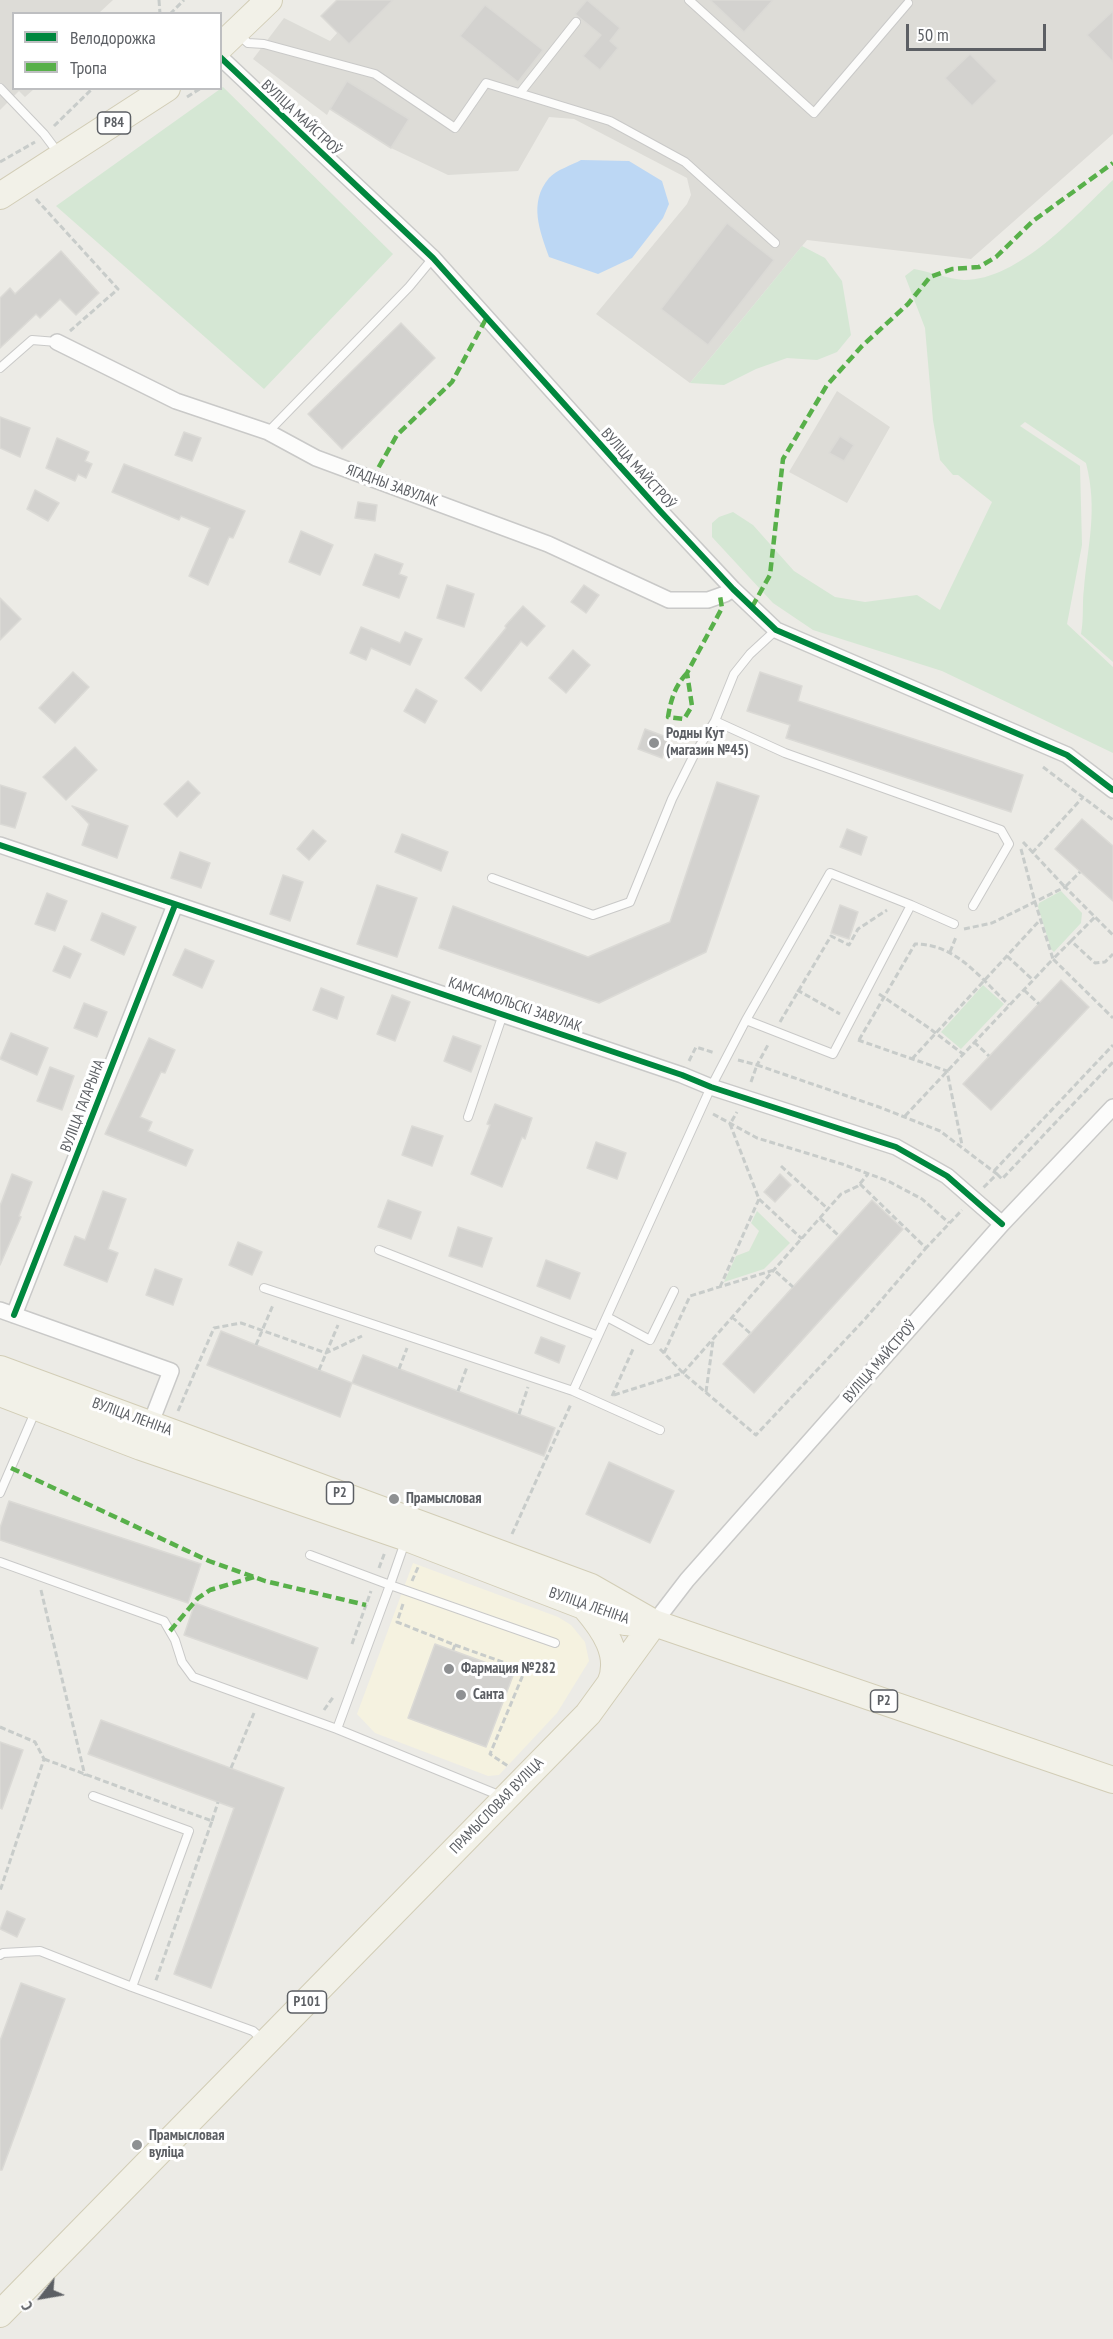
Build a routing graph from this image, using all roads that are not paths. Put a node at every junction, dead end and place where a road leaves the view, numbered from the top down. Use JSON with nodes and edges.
{"nodes":[{"id":1,"x":269,"y":0,"type":"edge"},
{"id":2,"x":689,"y":0,"type":"edge"},
{"id":3,"x":908,"y":3,"type":"dead end"},
{"id":4,"x":576,"y":22,"type":"dead end"},
{"id":5,"x":228,"y":39,"type":"edge"},
{"id":6,"x":222,"y":59,"type":"edge"},
{"id":7,"x":0,"y":88,"type":"edge"},
{"id":8,"x":164,"y":90,"type":"edge"},
{"id":9,"x":520,"y":93,"type":"junction"},
{"id":10,"x":62,"y":157,"type":"junction"},
{"id":11,"x":0,"y":196,"type":"edge"},
{"id":12,"x":775,"y":243,"type":"dead end"},
{"id":13,"x":433,"y":258,"type":"junction"},
{"id":14,"x":57,"y":342,"type":"joint"},
{"id":15,"x":0,"y":368,"type":"edge"},
{"id":16,"x":268,"y":432,"type":"junction"},
{"id":17,"x":733,"y":589,"type":"junction"},
{"id":18,"x":776,"y":630,"type":"junction"},
{"id":19,"x":715,"y":721,"type":"junction"},
{"id":20,"x":1113,"y":790,"type":"edge"},
{"id":21,"x":0,"y":845,"type":"edge"},
{"id":22,"x":492,"y":878,"type":"dead end"},
{"id":23,"x":175,"y":905,"type":"junction"},
{"id":24,"x":911,"y":906,"type":"junction"},
{"id":25,"x":974,"y":906,"type":"dead end"},
{"id":26,"x":954,"y":924,"type":"dead end"},
{"id":27,"x":503,"y":1014,"type":"junction"},
{"id":28,"x":746,"y":1020,"type":"junction"},
{"id":29,"x":711,"y":1087,"type":"junction"},
{"id":30,"x":1113,"y":1107,"type":"edge"},
{"id":31,"x":468,"y":1117,"type":"dead end"},
{"id":32,"x":1002,"y":1224,"type":"junction"},
{"id":33,"x":379,"y":1250,"type":"dead end"},
{"id":34,"x":264,"y":1287,"type":"dead end"},
{"id":35,"x":674,"y":1291,"type":"dead end"},
{"id":36,"x":7,"y":1313,"type":"edge"},
{"id":37,"x":607,"y":1317,"type":"junction"},
{"id":38,"x":598,"y":1336,"type":"junction"},
{"id":39,"x":0,"y":1370,"type":"edge"},
{"id":40,"x":573,"y":1391,"type":"junction"},
{"id":41,"x":0,"y":1393,"type":"edge"},
{"id":42,"x":42,"y":1396,"type":"junction"},
{"id":43,"x":660,"y":1430,"type":"dead end"},
{"id":44,"x":146,"y":1435,"type":"junction"},
{"id":45,"x":0,"y":1493,"type":"edge"},
{"id":46,"x":408,"y":1541,"type":"junction"},
{"id":47,"x":310,"y":1555,"type":"dead end"},
{"id":48,"x":0,"y":1562,"type":"edge"},
{"id":49,"x":390,"y":1585,"type":"junction"},
{"id":50,"x":585,"y":1607,"type":"junction"},
{"id":51,"x":654,"y":1623,"type":"junction"},
{"id":52,"x":555,"y":1643,"type":"dead end"},
{"id":53,"x":609,"y":1687,"type":"junction"},
{"id":54,"x":337,"y":1729,"type":"junction"},
{"id":55,"x":1113,"y":1780,"type":"edge"},
{"id":56,"x":93,"y":1796,"type":"dead end"},
{"id":57,"x":505,"y":1797,"type":"junction"},
{"id":58,"x":0,"y":1955,"type":"edge"},
{"id":59,"x":132,"y":1987,"type":"junction"},
{"id":60,"x":267,"y":2043,"type":"junction"},
{"id":61,"x":0,"y":2314,"type":"edge"}],
"edges":[{"from":1,"to":5,"type":"main road"},
{"from":2,"to":3,"type":"lane"},
{"from":4,"to":9,"type":"lane"},
{"from":5,"to":9,"type":"lane"},
{"from":6,"to":13,"type":"street","name":"ВУЛІЦА МАЙСТРОЎ"},
{"from":7,"to":10,"type":"lane"},
{"from":8,"to":10,"type":"main road","number":"Р84"},
{"from":9,"to":12,"type":"lane"},
{"from":10,"to":11,"type":"main road","number":"Р84"},
{"from":13,"to":16,"type":"lane"},
{"from":13,"to":17,"type":"street","name":"ВУЛІЦА МАЙСТРОЎ"},
{"from":14,"to":15,"type":"lane"},
{"from":14,"to":16,"type":"street","name":"ЯГАДНЫ ЗАВУЛАК"},
{"from":16,"to":17,"type":"street","name":"ЯГАДНЫ ЗАВУЛАК"},
{"from":17,"to":18,"type":"street","name":"ВУЛІЦА МАЙСТРОЎ"},
{"from":18,"to":19,"type":"lane"},
{"from":18,"to":20,"type":"street","name":"ВУЛІЦА МАЙСТРОЎ"},
{"from":19,"to":22,"type":"lane"},
{"from":19,"to":25,"type":"lane"},
{"from":21,"to":23,"type":"street","name":"КАМСАМОЛЬСКІ ЗАВУЛАК"},
{"from":23,"to":27,"type":"street","name":"КАМСАМОЛЬСКІ ЗАВУЛАК"},
{"from":23,"to":36,"type":"street","name":"ВУЛІЦА ГАГАРЫНА"},
{"from":24,"to":26,"type":"lane"},
{"from":24,"to":28,"type":"lane"},
{"from":24,"to":28,"type":"lane"},
{"from":27,"to":29,"type":"street","name":"КАМСАМОЛЬСКІ ЗАВУЛАК"},
{"from":27,"to":31,"type":"lane"},
{"from":28,"to":29,"type":"lane"},
{"from":29,"to":32,"type":"street","name":"КАМСАМОЛЬСКІ ЗАВУЛАК"},
{"from":29,"to":37,"type":"lane"},
{"from":30,"to":32,"type":"street","name":"ВУЛІЦА МАЙСТРОЎ"},
{"from":32,"to":51,"type":"street","name":"ВУЛІЦА МАЙСТРОЎ"},
{"from":33,"to":38,"type":"lane"},
{"from":34,"to":40,"type":"lane"},
{"from":35,"to":37,"type":"lane"},
{"from":36,"to":44,"type":"street"},
{"from":37,"to":38,"type":"lane"},
{"from":38,"to":40,"type":"lane"},
{"from":39,"to":42,"type":"main road","name":"ВУЛІЦА ЛЕНІНА","number":"Р2"},
{"from":40,"to":43,"type":"lane"},
{"from":41,"to":42,"type":"main road","name":"ВУЛІЦА ЛЕНІНА","number":"Р2"},
{"from":42,"to":44,"type":"main road","name":"ВУЛІЦА ЛЕНІНА","number":"Р2"},
{"from":42,"to":45,"type":"lane"},
{"from":44,"to":46,"type":"main road","name":"ВУЛІЦА ЛЕНІНА","number":"Р2"},
{"from":46,"to":49,"type":"lane"},
{"from":46,"to":50,"type":"main road","name":"ВУЛІЦА ЛЕНІНА","number":"Р2"},
{"from":46,"to":51,"type":"main road","name":"ВУЛІЦА ЛЕНІНА","number":"Р2"},
{"from":47,"to":49,"type":"lane"},
{"from":48,"to":54,"type":"lane"},
{"from":49,"to":52,"type":"lane"},
{"from":49,"to":54,"type":"lane"},
{"from":50,"to":51,"type":"main road","name":"ВУЛІЦА ЛЕНІНА","number":"Р2"},
{"from":50,"to":53,"type":"main road","number":"Р101"},
{"from":51,"to":53,"type":"main road","name":"ПРАМЫСЛОВАЯ ВУЛІЦА","number":"Р101"},
{"from":51,"to":55,"type":"main road","number":"Р2"},
{"from":53,"to":57,"type":"main road","name":"ПРАМЫСЛОВАЯ ВУЛІЦА","number":"Р101"},
{"from":54,"to":57,"type":"lane"},
{"from":56,"to":59,"type":"lane"},
{"from":57,"to":60,"type":"main road","name":"ПРАМЫСЛОВАЯ ВУЛІЦА","number":"Р101"},
{"from":58,"to":59,"type":"lane"},
{"from":59,"to":60,"type":"lane"},
{"from":60,"to":61,"type":"main road","name":"ПРАМЫСЛОВАЯ ВУЛІЦА","number":"Р101"}]}
